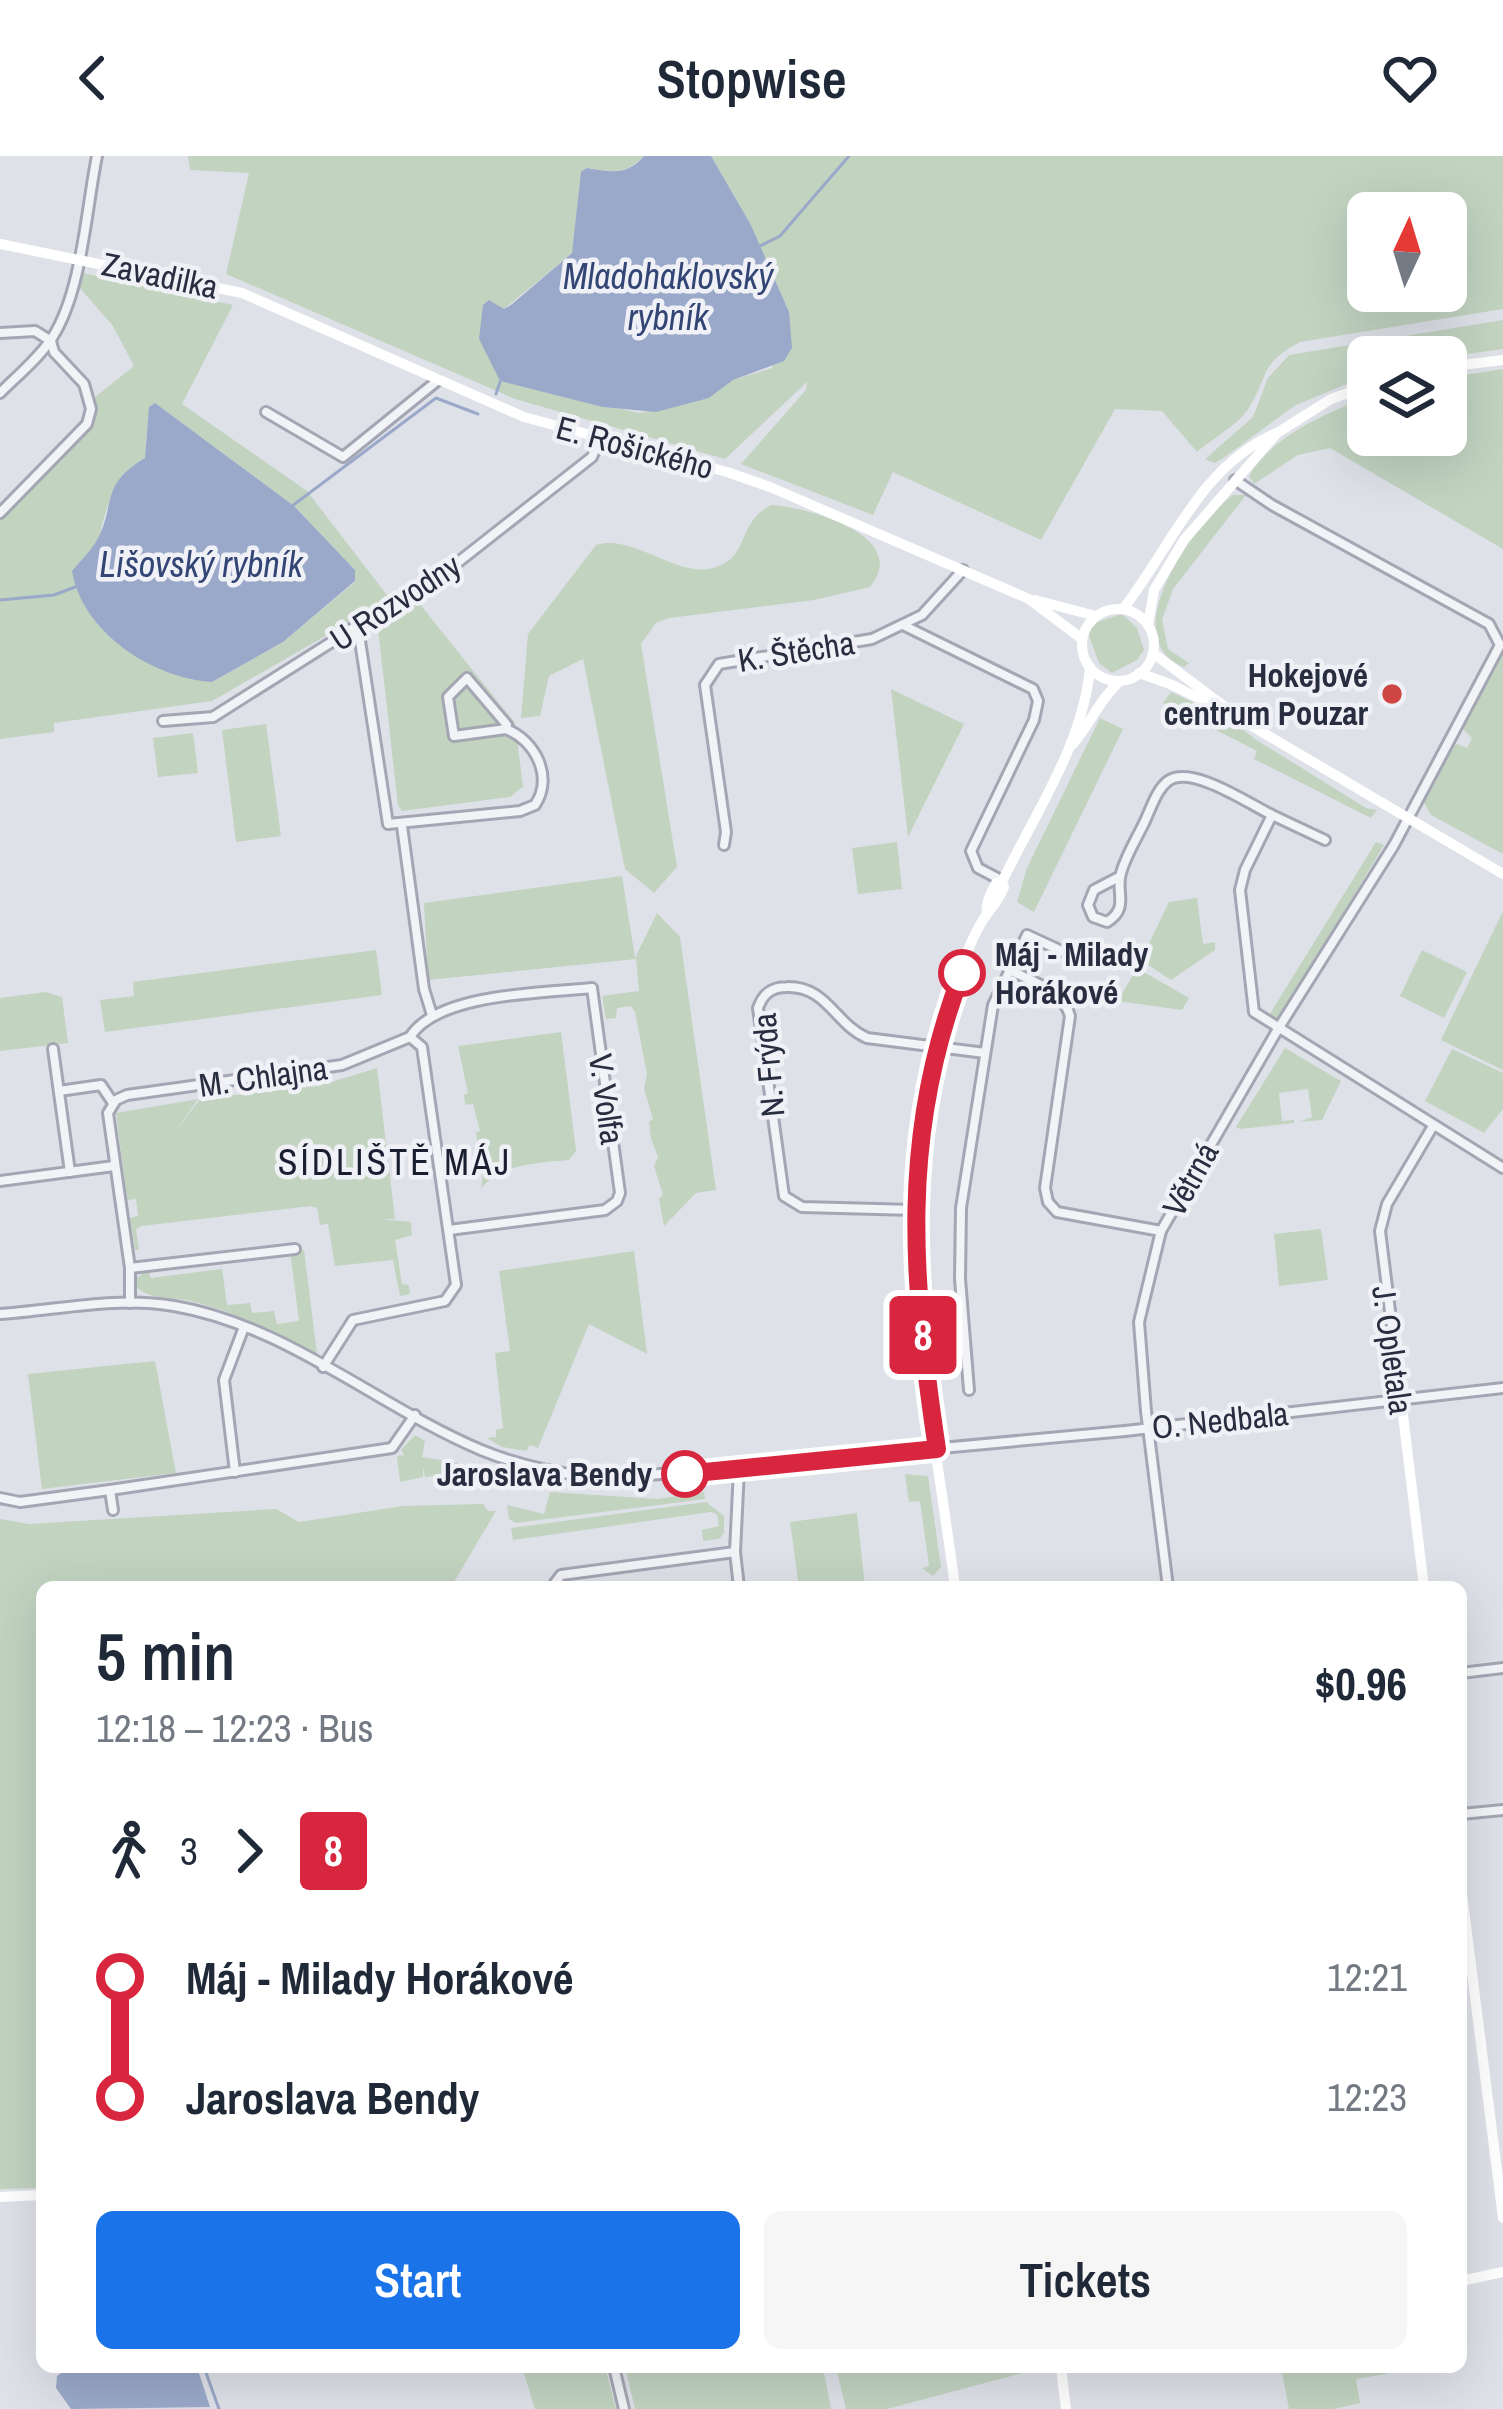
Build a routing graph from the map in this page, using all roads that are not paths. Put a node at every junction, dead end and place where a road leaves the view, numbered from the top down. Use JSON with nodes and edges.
{"nodes":[{"id":1,"x":97,"y":156,"type":"edge"},
{"id":2,"x":0,"y":244,"type":"edge"},
{"id":3,"x":78,"y":258,"type":"junction"},
{"id":4,"x":242,"y":292,"type":"joint"},
{"id":5,"x":0,"y":333,"type":"edge"},
{"id":6,"x":51,"y":341,"type":"junction"},
{"id":7,"x":1503,"y":360,"type":"edge"},
{"id":8,"x":1467,"y":364,"type":"edge"},
{"id":9,"x":437,"y":381,"type":"junction"},
{"id":10,"x":0,"y":393,"type":"edge"},
{"id":11,"x":1347,"y":393,"type":"edge"},
{"id":12,"x":266,"y":412,"type":"dead end"},
{"id":13,"x":1277,"y":433,"type":"junction"},
{"id":14,"x":600,"y":438,"type":"junction"},
{"id":15,"x":1235,"y":480,"type":"junction"},
{"id":16,"x":0,"y":513,"type":"edge"},
{"id":17,"x":964,"y":569,"type":"junction"},
{"id":18,"x":1028,"y":599,"type":"junction"},
{"id":19,"x":1123,"y":609,"type":"junction"},
{"id":20,"x":1096,"y":616,"type":"junction"},
{"id":21,"x":903,"y":625,"type":"junction"},
{"id":22,"x":1148,"y":625,"type":"junction"},
{"id":23,"x":353,"y":628,"type":"junction"},
{"id":24,"x":1082,"y":639,"type":"junction"},
{"id":25,"x":1502,"y":646,"type":"edge"},
{"id":26,"x":1153,"y":653,"type":"junction"},
{"id":27,"x":1090,"y":667,"type":"junction"},
{"id":28,"x":1139,"y":674,"type":"junction"},
{"id":29,"x":1120,"y":681,"type":"junction"},
{"id":30,"x":1234,"y":714,"type":"junction"},
{"id":31,"x":163,"y":722,"type":"dead end"},
{"id":32,"x":506,"y":729,"type":"junction"},
{"id":33,"x":1066,"y":752,"type":"junction"},
{"id":34,"x":1272,"y":815,"type":"junction"},
{"id":35,"x":1408,"y":820,"type":"junction"},
{"id":36,"x":402,"y":826,"type":"junction"},
{"id":37,"x":1325,"y":840,"type":"dead end"},
{"id":38,"x":724,"y":845,"type":"dead end"},
{"id":39,"x":1503,"y":874,"type":"edge"},
{"id":40,"x":1118,"y":877,"type":"junction"},
{"id":41,"x":1002,"y":882,"type":"junction"},
{"id":42,"x":1068,"y":954,"type":"dead end"},
{"id":43,"x":1008,"y":969,"type":"junction"},
{"id":44,"x":432,"y":1015,"type":"junction"},
{"id":45,"x":1278,"y":1029,"type":"junction"},
{"id":46,"x":410,"y":1036,"type":"junction"},
{"id":47,"x":936,"y":1045,"type":"junction"},
{"id":48,"x":53,"y":1049,"type":"dead end"},
{"id":49,"x":985,"y":1053,"type":"junction"},
{"id":50,"x":59,"y":1090,"type":"junction"},
{"id":51,"x":113,"y":1103,"type":"junction"},
{"id":52,"x":1433,"y":1126,"type":"junction"},
{"id":53,"x":114,"y":1166,"type":"junction"},
{"id":54,"x":1503,"y":1168,"type":"edge"},
{"id":55,"x":70,"y":1172,"type":"junction"},
{"id":56,"x":2,"y":1183,"type":"edge"},
{"id":57,"x":914,"y":1210,"type":"junction"},
{"id":58,"x":449,"y":1230,"type":"junction"},
{"id":59,"x":1161,"y":1231,"type":"junction"},
{"id":60,"x":295,"y":1249,"type":"dead end"},
{"id":61,"x":130,"y":1268,"type":"junction"},
{"id":62,"x":130,"y":1303,"type":"junction"},
{"id":63,"x":962,"y":1305,"type":"junction"},
{"id":64,"x":920,"y":1310,"type":"junction"},
{"id":65,"x":0,"y":1314,"type":"edge"},
{"id":66,"x":244,"y":1327,"type":"junction"},
{"id":67,"x":323,"y":1367,"type":"junction"},
{"id":68,"x":1503,"y":1388,"type":"edge"},
{"id":69,"x":969,"y":1390,"type":"dead end"},
{"id":70,"x":1401,"y":1399,"type":"junction"},
{"id":71,"x":415,"y":1415,"type":"junction"},
{"id":72,"x":1148,"y":1428,"type":"junction"},
{"id":73,"x":937,"y":1449,"type":"junction"},
{"id":74,"x":739,"y":1468,"type":"junction"},
{"id":75,"x":236,"y":1472,"type":"junction"},
{"id":76,"x":110,"y":1490,"type":"junction"},
{"id":77,"x":0,"y":1498,"type":"edge"},
{"id":78,"x":113,"y":1510,"type":"dead end"},
{"id":79,"x":735,"y":1552,"type":"junction"},
{"id":80,"x":556,"y":1581,"type":"edge"},
{"id":81,"x":738,"y":1581,"type":"edge"},
{"id":82,"x":954,"y":1581,"type":"edge"},
{"id":83,"x":1167,"y":1581,"type":"edge"},
{"id":84,"x":1423,"y":1581,"type":"edge"},
{"id":85,"x":1503,"y":1668,"type":"edge"},
{"id":86,"x":1467,"y":1672,"type":"edge"},
{"id":87,"x":1503,"y":1810,"type":"edge"},
{"id":88,"x":1467,"y":1813,"type":"edge"},
{"id":89,"x":1467,"y":1933,"type":"edge"},
{"id":90,"x":1503,"y":2095,"type":"edge"},
{"id":91,"x":1488,"y":2096,"type":"junction"},
{"id":92,"x":36,"y":2195,"type":"edge"},
{"id":93,"x":0,"y":2197,"type":"edge"},
{"id":94,"x":1503,"y":2218,"type":"edge"},
{"id":95,"x":1503,"y":2272,"type":"edge"},
{"id":96,"x":1467,"y":2280,"type":"edge"},
{"id":97,"x":615,"y":2373,"type":"edge"},
{"id":98,"x":1061,"y":2373,"type":"edge"},
{"id":99,"x":624,"y":2409,"type":"edge"},
{"id":100,"x":1066,"y":2409,"type":"edge"}],
"edges":[{"from":1,"to":3,"type":"street","name":"Zavadilka"},
{"from":2,"to":3,"type":"street","name":"Zavadilka"},
{"from":3,"to":4,"type":"street","name":"Zavadilka"},
{"from":3,"to":6,"type":"street","name":"Zavadilka"},
{"from":4,"to":9,"type":"street","name":"E. Rošického"},
{"from":5,"to":6,"type":"street"},
{"from":6,"to":10,"type":"street","name":"Zavadilka"},
{"from":6,"to":16,"type":"street"},
{"from":7,"to":8,"type":"street"},
{"from":9,"to":12,"type":"street"},
{"from":9,"to":14,"type":"street","name":"E. Rošického"},
{"from":11,"to":13,"type":"street"},
{"from":13,"to":15,"type":"street"},
{"from":13,"to":19,"type":"street"},
{"from":14,"to":17,"type":"street","name":"E. Rošického"},
{"from":14,"to":23,"type":"street","name":"U Rozvodny"},
{"from":15,"to":22,"type":"street"},
{"from":15,"to":25,"type":"street"},
{"from":17,"to":18,"type":"street","name":"E. Rošického"},
{"from":17,"to":21,"type":"street","name":"K. Štěcha"},
{"from":18,"to":20,"type":"street","name":"E. Rošického"},
{"from":18,"to":24,"type":"street","name":"E. Rošického"},
{"from":19,"to":20,"type":"street"},
{"from":19,"to":22,"type":"street"},
{"from":20,"to":24,"type":"street"},
{"from":21,"to":38,"type":"street","name":"K. Štěcha"},
{"from":21,"to":41,"type":"street"},
{"from":22,"to":26,"type":"street"},
{"from":23,"to":31,"type":"street","name":"U Rozvodny"},
{"from":23,"to":36,"type":"street"},
{"from":24,"to":27,"type":"street"},
{"from":25,"to":35,"type":"street","name":"Větrná"},
{"from":26,"to":28,"type":"street"},
{"from":26,"to":30,"type":"street"},
{"from":27,"to":29,"type":"street"},
{"from":27,"to":33,"type":"street"},
{"from":28,"to":29,"type":"street"},
{"from":28,"to":30,"type":"street"},
{"from":29,"to":33,"type":"street"},
{"from":30,"to":35,"type":"street"},
{"from":32,"to":32,"type":"street"},
{"from":32,"to":36,"type":"street"},
{"from":33,"to":41,"type":"street"},
{"from":34,"to":37,"type":"street"},
{"from":34,"to":40,"type":"street"},
{"from":34,"to":45,"type":"street"},
{"from":35,"to":39,"type":"street"},
{"from":35,"to":45,"type":"street","name":"Větrná"},
{"from":36,"to":44,"type":"street"},
{"from":40,"to":40,"type":"street"},
{"from":41,"to":47,"type":"street"},
{"from":42,"to":43,"type":"street"},
{"from":43,"to":49,"type":"street"},
{"from":43,"to":59,"type":"street"},
{"from":44,"to":46,"type":"street","name":"V. Volfa"},
{"from":44,"to":58,"type":"street","name":"V. Volfa"},
{"from":45,"to":52,"type":"street"},
{"from":45,"to":59,"type":"street","name":"Větrná"},
{"from":46,"to":51,"type":"street","name":"M. Chlajna"},
{"from":46,"to":58,"type":"street"},
{"from":47,"to":49,"type":"street"},
{"from":47,"to":57,"type":"street"},
{"from":47,"to":57,"type":"street","name":"N. Frýda"},
{"from":48,"to":50,"type":"street"},
{"from":49,"to":63,"type":"street"},
{"from":50,"to":51,"type":"street","name":"M. Chlajna"},
{"from":50,"to":55,"type":"street"},
{"from":51,"to":53,"type":"street"},
{"from":52,"to":54,"type":"street"},
{"from":52,"to":70,"type":"street","name":"J. Opletala"},
{"from":53,"to":55,"type":"street"},
{"from":53,"to":61,"type":"street"},
{"from":55,"to":56,"type":"street"},
{"from":57,"to":64,"type":"street"},
{"from":58,"to":67,"type":"street"},
{"from":59,"to":72,"type":"street","name":"Větrná"},
{"from":60,"to":61,"type":"street"},
{"from":61,"to":62,"type":"street"},
{"from":62,"to":65,"type":"street","name":"O. Nedbala"},
{"from":62,"to":66,"type":"street","name":"O. Nedbala"},
{"from":63,"to":64,"type":"street"},
{"from":63,"to":69,"type":"street"},
{"from":64,"to":73,"type":"street"},
{"from":66,"to":67,"type":"street","name":"O. Nedbala"},
{"from":66,"to":75,"type":"street"},
{"from":67,"to":71,"type":"street","name":"O. Nedbala"},
{"from":68,"to":70,"type":"street","name":"O. Nedbala"},
{"from":70,"to":72,"type":"street","name":"O. Nedbala"},
{"from":70,"to":84,"type":"street","name":"J. Opletala"},
{"from":71,"to":74,"type":"street","name":"O. Nedbala"},
{"from":71,"to":75,"type":"street"},
{"from":72,"to":73,"type":"street","name":"O. Nedbala"},
{"from":72,"to":83,"type":"street","name":"Větrná"},
{"from":73,"to":74,"type":"street","name":"O. Nedbala"},
{"from":73,"to":82,"type":"street"},
{"from":74,"to":79,"type":"street"},
{"from":75,"to":76,"type":"street"},
{"from":76,"to":77,"type":"street"},
{"from":76,"to":78,"type":"street"},
{"from":79,"to":80,"type":"street"},
{"from":79,"to":81,"type":"street"},
{"from":85,"to":86,"type":"street"},
{"from":87,"to":88,"type":"street"},
{"from":89,"to":91,"type":"street"},
{"from":90,"to":91,"type":"street"},
{"from":91,"to":94,"type":"street"},
{"from":92,"to":93,"type":"street"},
{"from":95,"to":96,"type":"street"},
{"from":97,"to":99,"type":"street"},
{"from":98,"to":100,"type":"street"}]}
